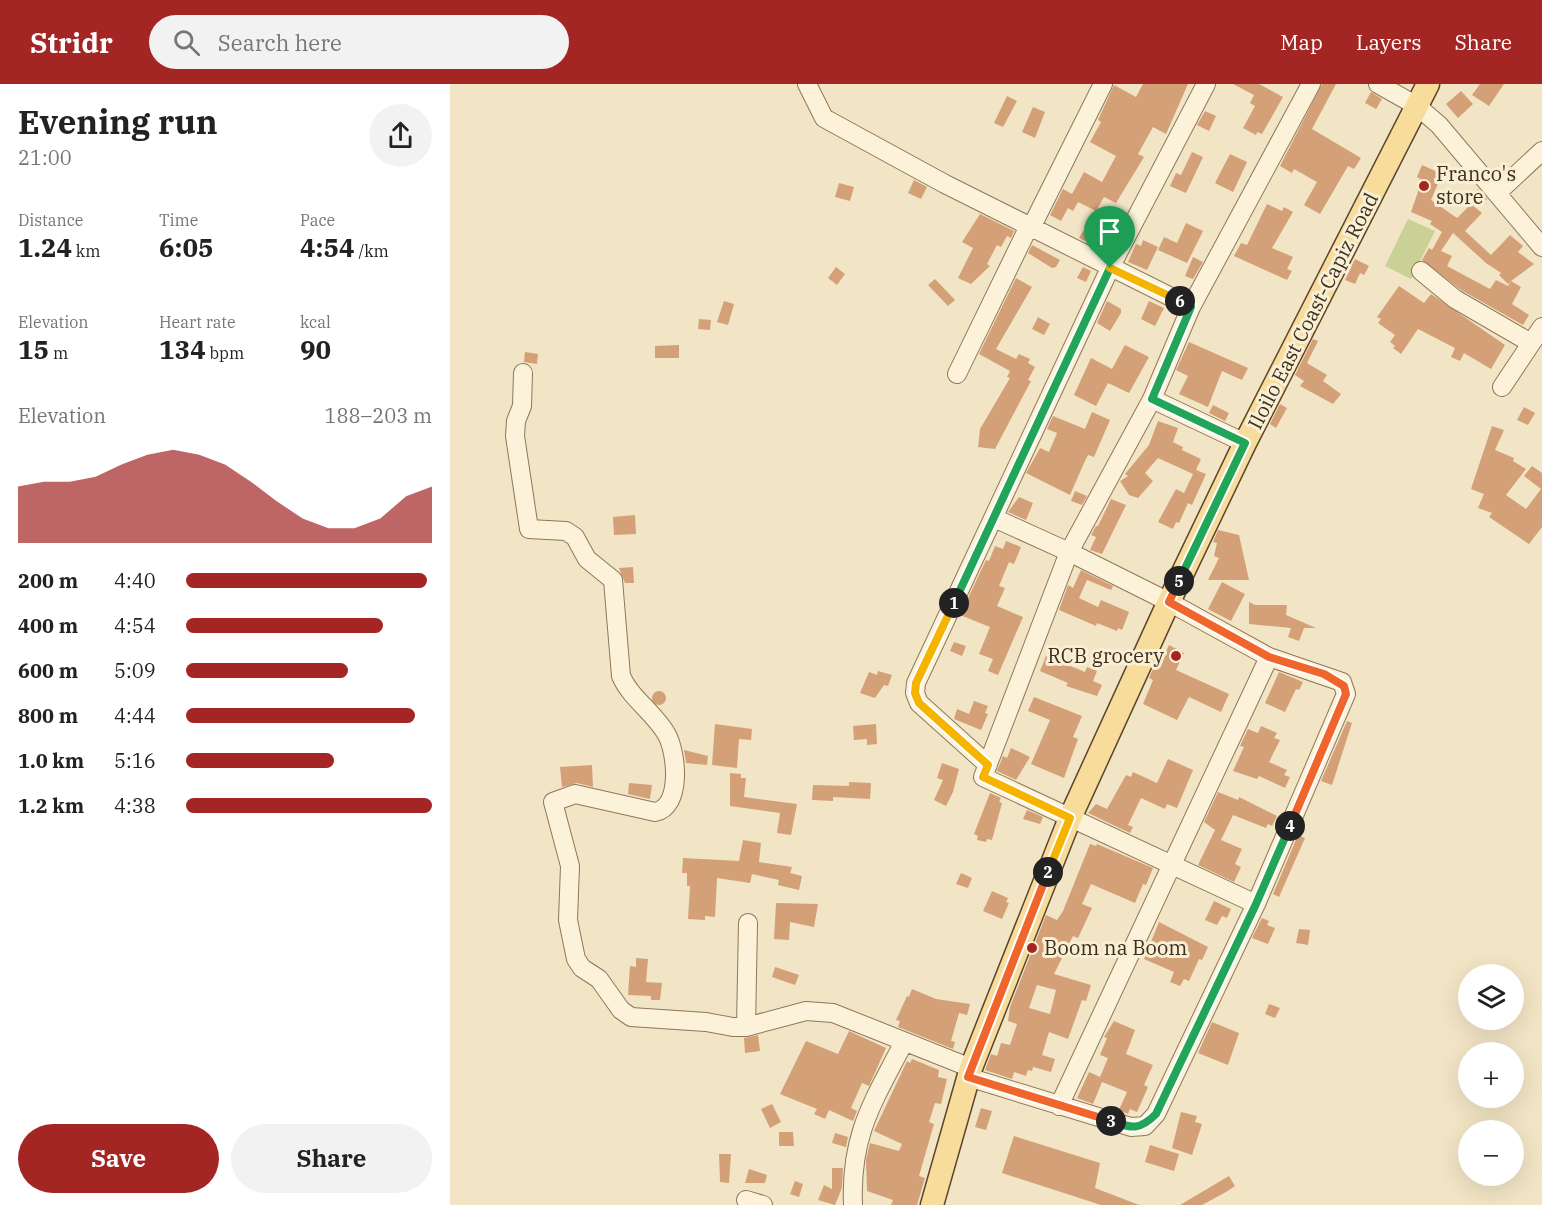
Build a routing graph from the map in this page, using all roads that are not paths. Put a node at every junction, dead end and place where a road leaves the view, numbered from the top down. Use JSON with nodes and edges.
{"nodes":[{"id":1,"x":807,"y":84,"type":"edge"},
{"id":2,"x":1102,"y":84,"type":"edge"},
{"id":3,"x":1206,"y":84,"type":"edge"},
{"id":4,"x":1311,"y":84,"type":"edge"},
{"id":5,"x":1378,"y":84,"type":"edge"},
{"id":6,"x":1428,"y":84,"type":"edge"},
{"id":7,"x":1417,"y":106,"type":"junction"},
{"id":8,"x":1542,"y":150,"type":"edge"},
{"id":9,"x":1497,"y":193,"type":"junction"},
{"id":10,"x":1030,"y":227,"type":"junction"},
{"id":11,"x":1542,"y":247,"type":"edge"},
{"id":12,"x":1110,"y":268,"type":"junction"},
{"id":13,"x":1421,"y":271,"type":"dead end"},
{"id":14,"x":1191,"y":307,"type":"junction"},
{"id":15,"x":1542,"y":327,"type":"edge"},
{"id":16,"x":1531,"y":343,"type":"junction"},
{"id":17,"x":523,"y":374,"type":"dead end"},
{"id":18,"x":957,"y":374,"type":"dead end"},
{"id":19,"x":1502,"y":387,"type":"dead end"},
{"id":20,"x":1152,"y":399,"type":"junction"},
{"id":21,"x":1245,"y":443,"type":"junction"},
{"id":22,"x":994,"y":518,"type":"junction"},
{"id":23,"x":1069,"y":552,"type":"junction"},
{"id":24,"x":1169,"y":602,"type":"junction"},
{"id":25,"x":1269,"y":657,"type":"junction"},
{"id":26,"x":988,"y":765,"type":"junction"},
{"id":27,"x":1070,"y":818,"type":"junction"},
{"id":28,"x":1171,"y":866,"type":"junction"},
{"id":29,"x":1256,"y":904,"type":"junction"},
{"id":30,"x":748,"y":923,"type":"dead end"},
{"id":31,"x":746,"y":1027,"type":"junction"},
{"id":32,"x":904,"y":1042,"type":"junction"},
{"id":33,"x":969,"y":1073,"type":"junction"},
{"id":34,"x":1059,"y":1106,"type":"junction"},
{"id":35,"x":853,"y":1205,"type":"edge"},
{"id":36,"x":932,"y":1205,"type":"edge"}],
"edges":[{"from":1,"to":10,"type":"street"},
{"from":2,"to":10,"type":"street"},
{"from":3,"to":12,"type":"street"},
{"from":4,"to":14,"type":"street"},
{"from":5,"to":7,"type":"street"},
{"from":6,"to":7,"type":"main road","name":"Iloilo East Coast-Capiz Road"},
{"from":7,"to":9,"type":"street"},
{"from":7,"to":21,"type":"main road","name":"Iloilo East Coast-Capiz Road"},
{"from":8,"to":9,"type":"street"},
{"from":9,"to":11,"type":"street"},
{"from":10,"to":12,"type":"street"},
{"from":10,"to":18,"type":"street"},
{"from":12,"to":14,"type":"street"},
{"from":12,"to":22,"type":"street"},
{"from":13,"to":16,"type":"street"},
{"from":14,"to":20,"type":"street"},
{"from":15,"to":16,"type":"street"},
{"from":16,"to":19,"type":"street"},
{"from":17,"to":31,"type":"street"},
{"from":20,"to":21,"type":"street"},
{"from":20,"to":23,"type":"street"},
{"from":21,"to":24,"type":"main road","name":"Iloilo East Coast-Capiz Road"},
{"from":22,"to":23,"type":"street"},
{"from":22,"to":26,"type":"street"},
{"from":23,"to":24,"type":"street"},
{"from":23,"to":26,"type":"street"},
{"from":24,"to":25,"type":"street"},
{"from":24,"to":27,"type":"main road","name":"Iloilo East Coast-Capiz Road"},
{"from":25,"to":28,"type":"street"},
{"from":25,"to":29,"type":"street"},
{"from":26,"to":27,"type":"street"},
{"from":27,"to":28,"type":"street"},
{"from":27,"to":33,"type":"main road","name":"Iloilo East Coast-Capiz Road"},
{"from":28,"to":29,"type":"street"},
{"from":28,"to":34,"type":"street"},
{"from":29,"to":34,"type":"street"},
{"from":30,"to":31,"type":"street"},
{"from":31,"to":32,"type":"street"},
{"from":32,"to":33,"type":"street"},
{"from":32,"to":35,"type":"street"},
{"from":33,"to":34,"type":"street"},
{"from":33,"to":36,"type":"main road","name":"Iloilo East Coast-Capiz Road"}]}
